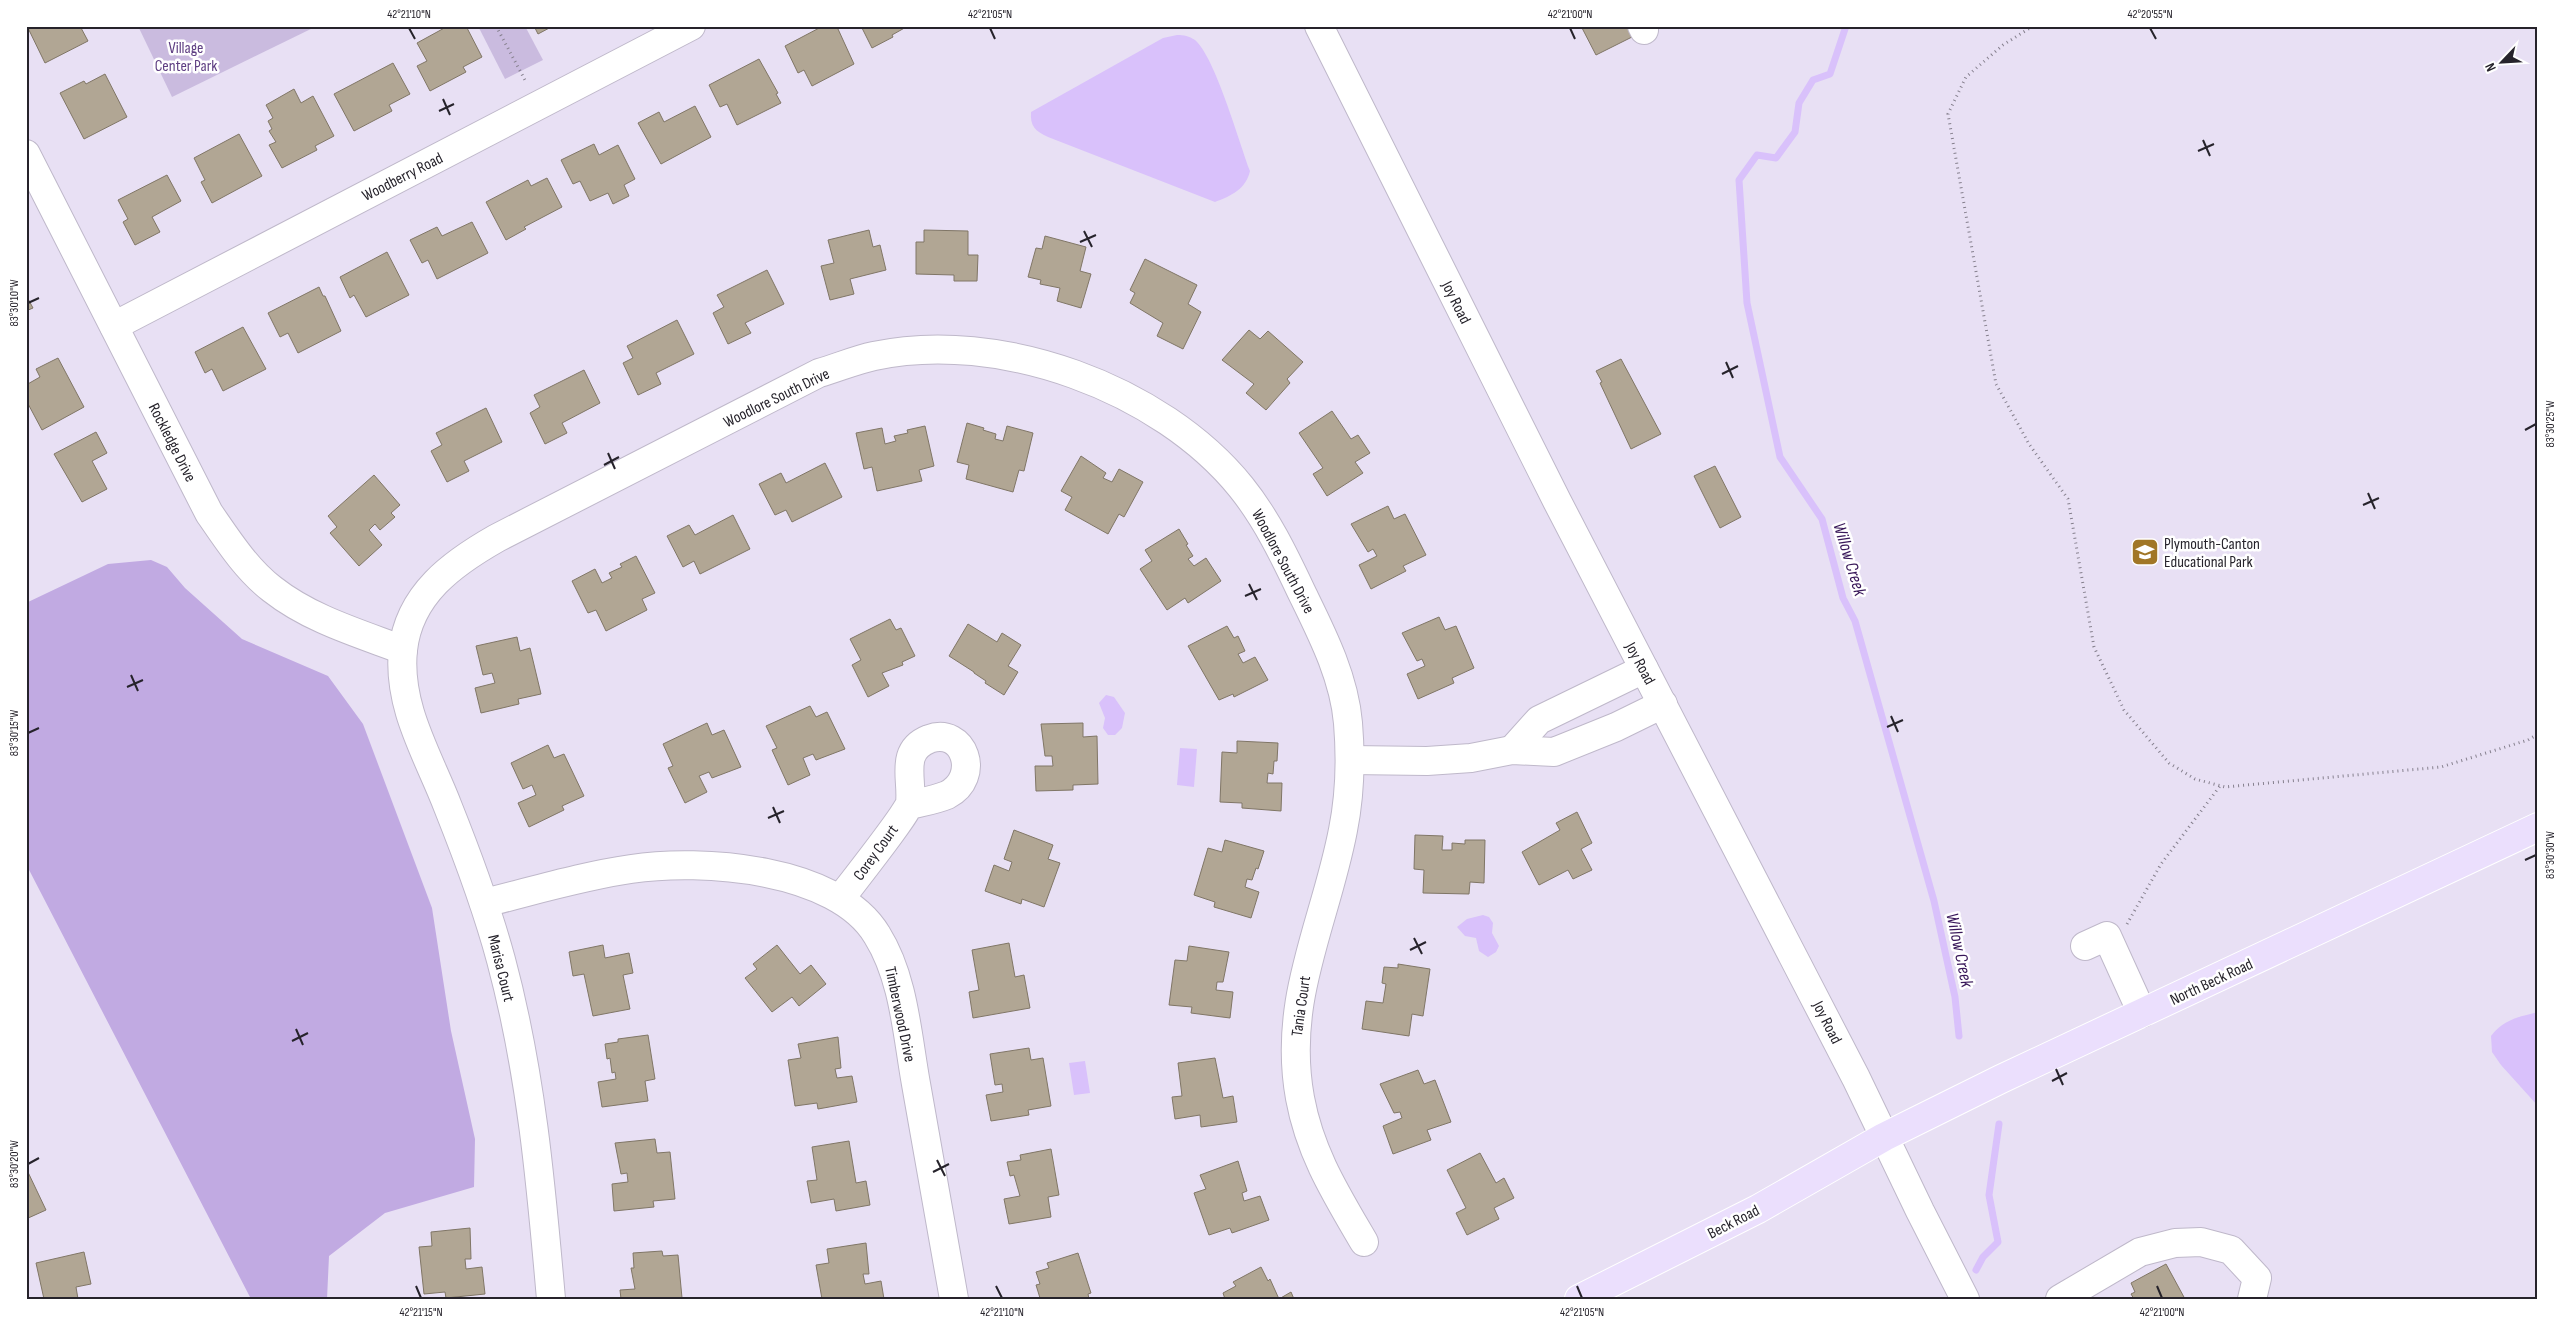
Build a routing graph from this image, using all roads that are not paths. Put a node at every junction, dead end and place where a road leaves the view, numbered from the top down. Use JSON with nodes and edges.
{"nodes":[{"id":1,"x":691,"y":26,"type":"edge"},
{"id":2,"x":1319,"y":26,"type":"edge"},
{"id":3,"x":26,"y":154,"type":"edge"},
{"id":4,"x":114,"y":326,"type":"junction"},
{"id":5,"x":403,"y":650,"type":"junction"},
{"id":6,"x":1644,"y":668,"type":"junction"},
{"id":7,"x":1663,"y":704,"type":"junction"},
{"id":8,"x":1512,"y":750,"type":"junction"},
{"id":9,"x":1350,"y":760,"type":"junction"},
{"id":10,"x":910,"y":804,"type":"dead end"},
{"id":11,"x":2538,"y":827,"type":"edge"},
{"id":12,"x":840,"y":899,"type":"junction"},
{"id":13,"x":484,"y":903,"type":"junction"},
{"id":14,"x":2085,"y":946,"type":"dead end"},
{"id":15,"x":2142,"y":1013,"type":"junction"},
{"id":16,"x":1884,"y":1137,"type":"junction"},
{"id":17,"x":1364,"y":1242,"type":"dead end"},
{"id":18,"x":551,"y":1299,"type":"edge"},
{"id":19,"x":954,"y":1299,"type":"edge"},
{"id":20,"x":1579,"y":1299,"type":"edge"},
{"id":21,"x":1965,"y":1299,"type":"edge"},
{"id":22,"x":2060,"y":1299,"type":"edge"},
{"id":23,"x":2252,"y":1299,"type":"edge"}],
"edges":[{"from":1,"to":4,"type":"street","name":"Woodberry Road"},
{"from":2,"to":6,"type":"street","name":"Joy Road"},
{"from":3,"to":4,"type":"street","name":"Rockledge Drive"},
{"from":4,"to":5,"type":"street","name":"Rockledge Drive"},
{"from":5,"to":9,"type":"street","name":"Woodlore South Drive"},
{"from":5,"to":13,"type":"street","name":"Marisa Court"},
{"from":6,"to":7,"type":"street","name":"Joy Road"},
{"from":6,"to":8,"type":"street"},
{"from":7,"to":8,"type":"street"},
{"from":7,"to":16,"type":"street","name":"Joy Road"},
{"from":8,"to":9,"type":"street"},
{"from":9,"to":17,"type":"street","name":"Tania Court"},
{"from":10,"to":12,"type":"street","name":"Corey Court"},
{"from":11,"to":15,"type":"main road","name":"North Beck Road"},
{"from":12,"to":13,"type":"street","name":"Timberwood Drive"},
{"from":12,"to":19,"type":"street","name":"Timberwood Drive"},
{"from":13,"to":18,"type":"street","name":"Marisa Court"},
{"from":14,"to":15,"type":"street"},
{"from":15,"to":16,"type":"main road","name":"North Beck Road"},
{"from":16,"to":20,"type":"main road","name":"Beck Road"},
{"from":16,"to":21,"type":"street","name":"Joy Road"},
{"from":22,"to":23,"type":"street"}]}
